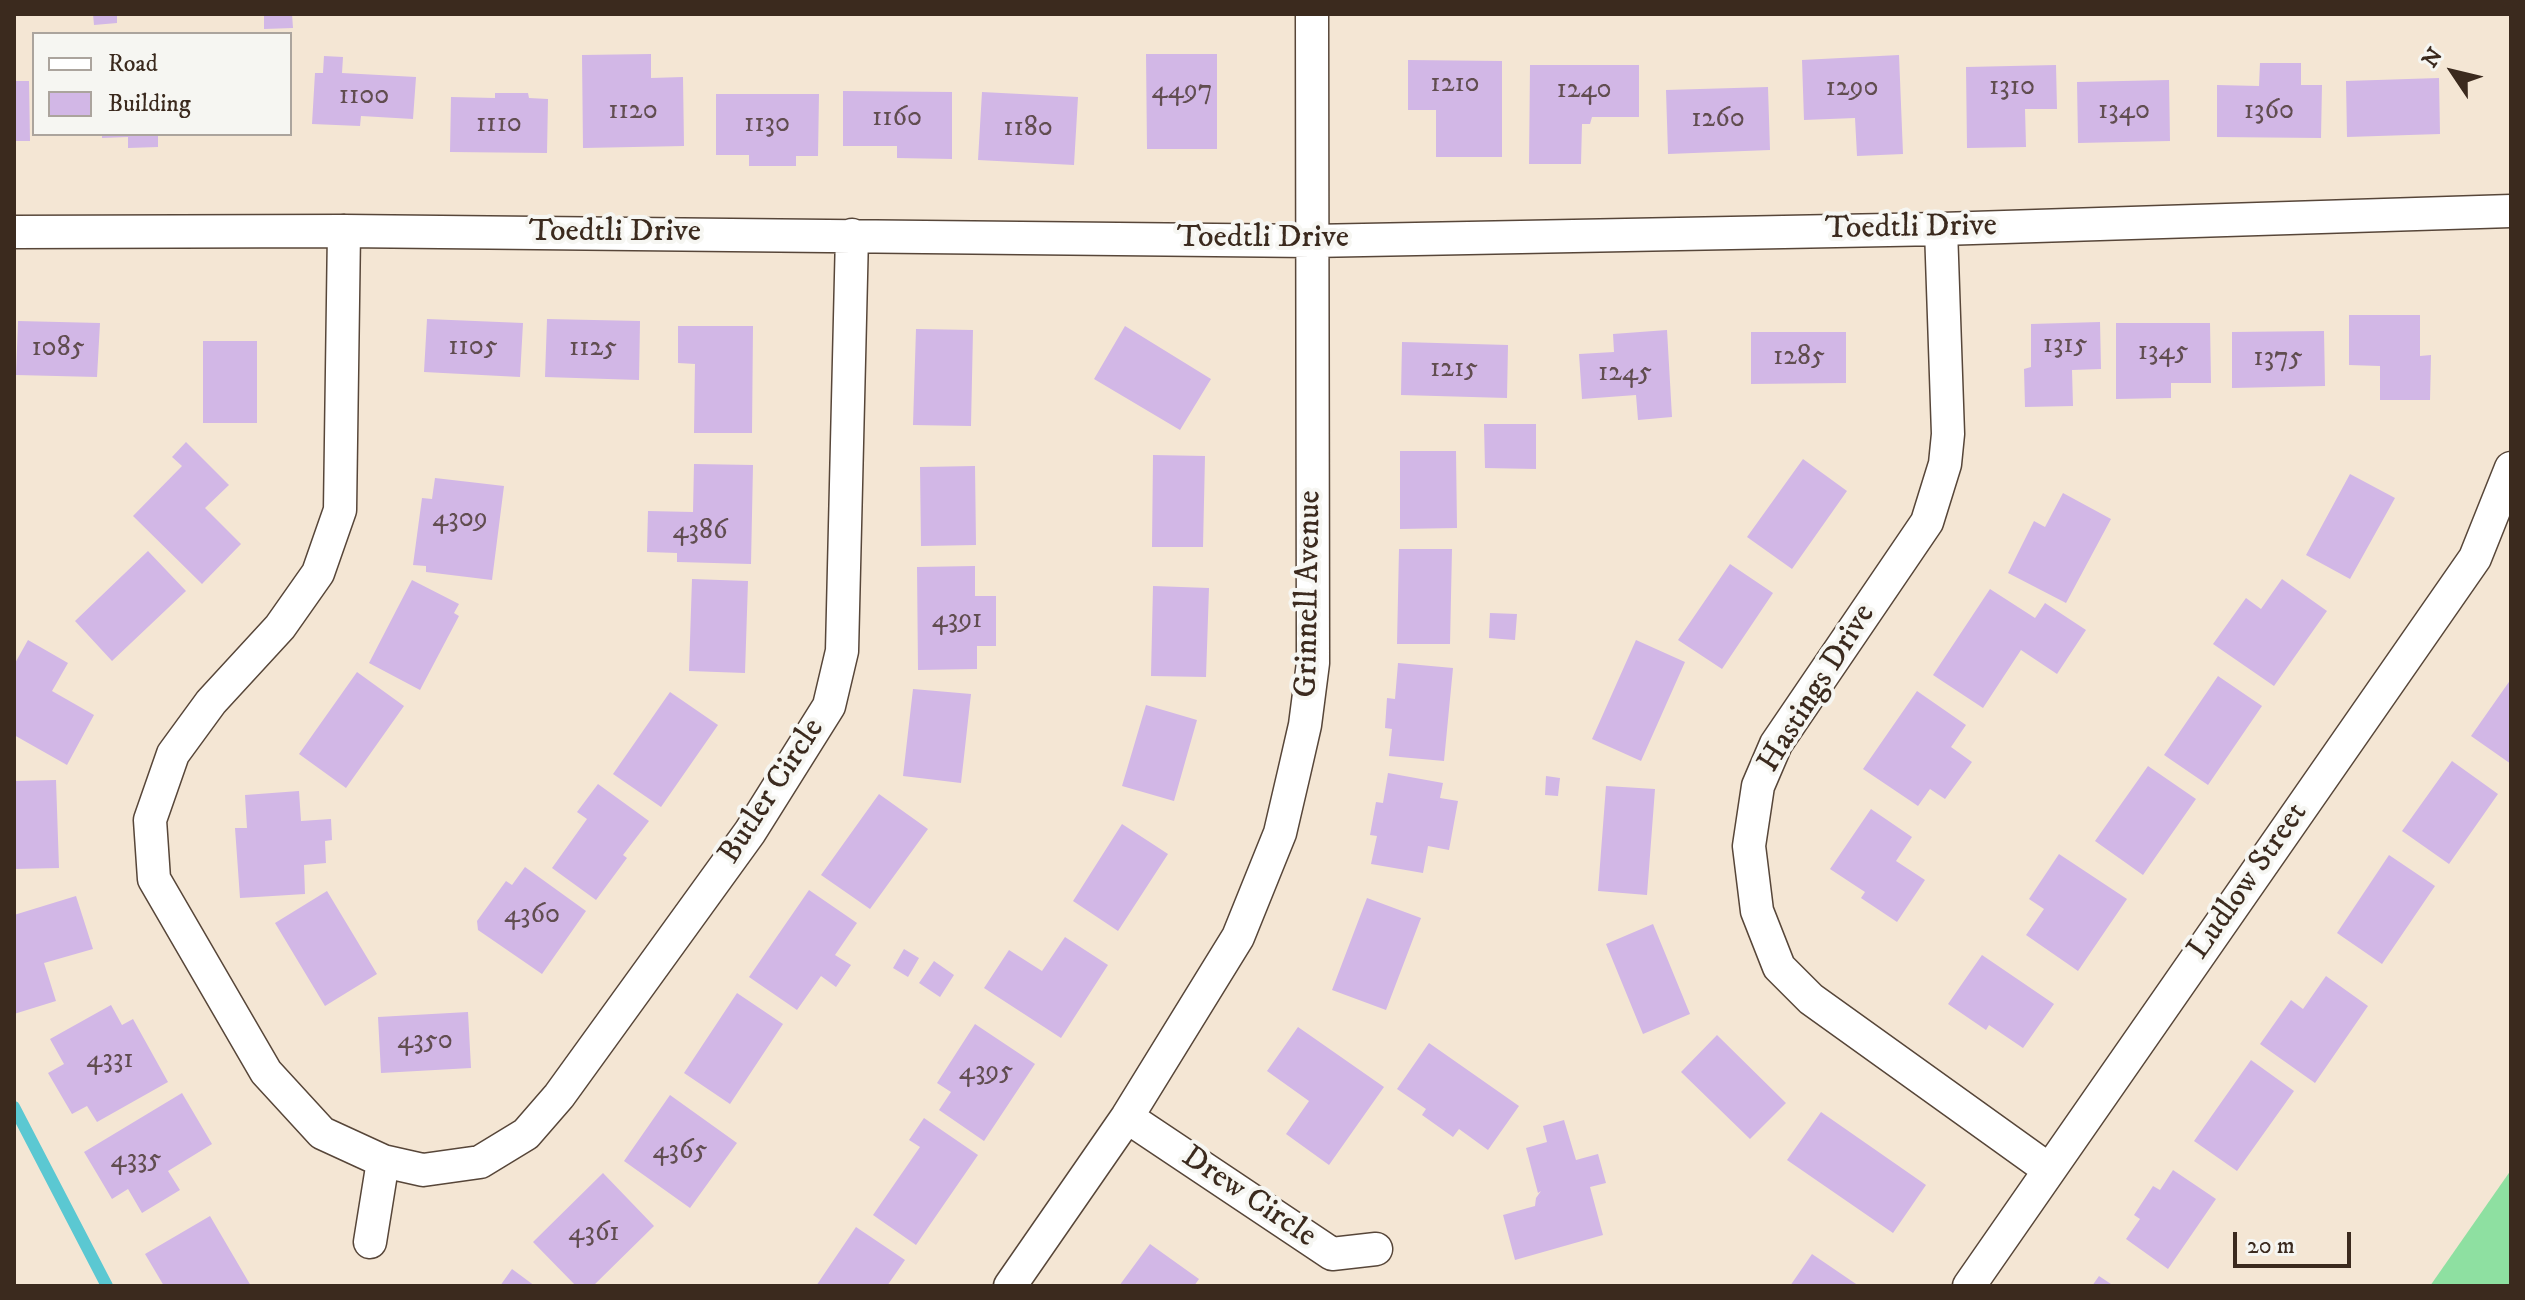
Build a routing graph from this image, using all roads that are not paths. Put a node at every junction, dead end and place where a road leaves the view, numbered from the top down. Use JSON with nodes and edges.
{"nodes":[{"id":1,"x":1312,"y":14,"type":"edge"},
{"id":2,"x":2511,"y":211,"type":"edge"},
{"id":3,"x":1941,"y":229,"type":"junction"},
{"id":4,"x":344,"y":231,"type":"junction"},
{"id":5,"x":14,"y":232,"type":"edge"},
{"id":6,"x":852,"y":235,"type":"junction"},
{"id":7,"x":1311,"y":241,"type":"junction"},
{"id":8,"x":2511,"y":468,"type":"edge"},
{"id":9,"x":1127,"y":1117,"type":"junction"},
{"id":10,"x":383,"y":1161,"type":"junction"},
{"id":11,"x":2048,"y":1169,"type":"junction"},
{"id":12,"x":370,"y":1242,"type":"dead end"},
{"id":13,"x":1376,"y":1249,"type":"dead end"},
{"id":14,"x":1010,"y":1286,"type":"edge"},
{"id":15,"x":1969,"y":1286,"type":"edge"}],
"edges":[{"from":1,"to":7,"type":"street","name":"Grinnell Avenue"},
{"from":2,"to":3,"type":"street","name":"Toedtli Drive"},
{"from":3,"to":7,"type":"street","name":"Toedtli Drive"},
{"from":3,"to":11,"type":"street","name":"Hastings Drive"},
{"from":4,"to":5,"type":"street","name":"Toedtli Drive"},
{"from":4,"to":6,"type":"street","name":"Toedtli Drive"},
{"from":4,"to":10,"type":"street","name":"Butler Circle"},
{"from":6,"to":7,"type":"street","name":"Toedtli Drive"},
{"from":6,"to":10,"type":"street","name":"Butler Circle"},
{"from":7,"to":9,"type":"street","name":"Grinnell Avenue"},
{"from":8,"to":11,"type":"street","name":"Ludlow Street"},
{"from":9,"to":13,"type":"street","name":"Drew Circle"},
{"from":9,"to":14,"type":"street","name":"Grinnell Avenue"},
{"from":10,"to":12,"type":"street"},
{"from":11,"to":15,"type":"street","name":"Ludlow Street"}]}
